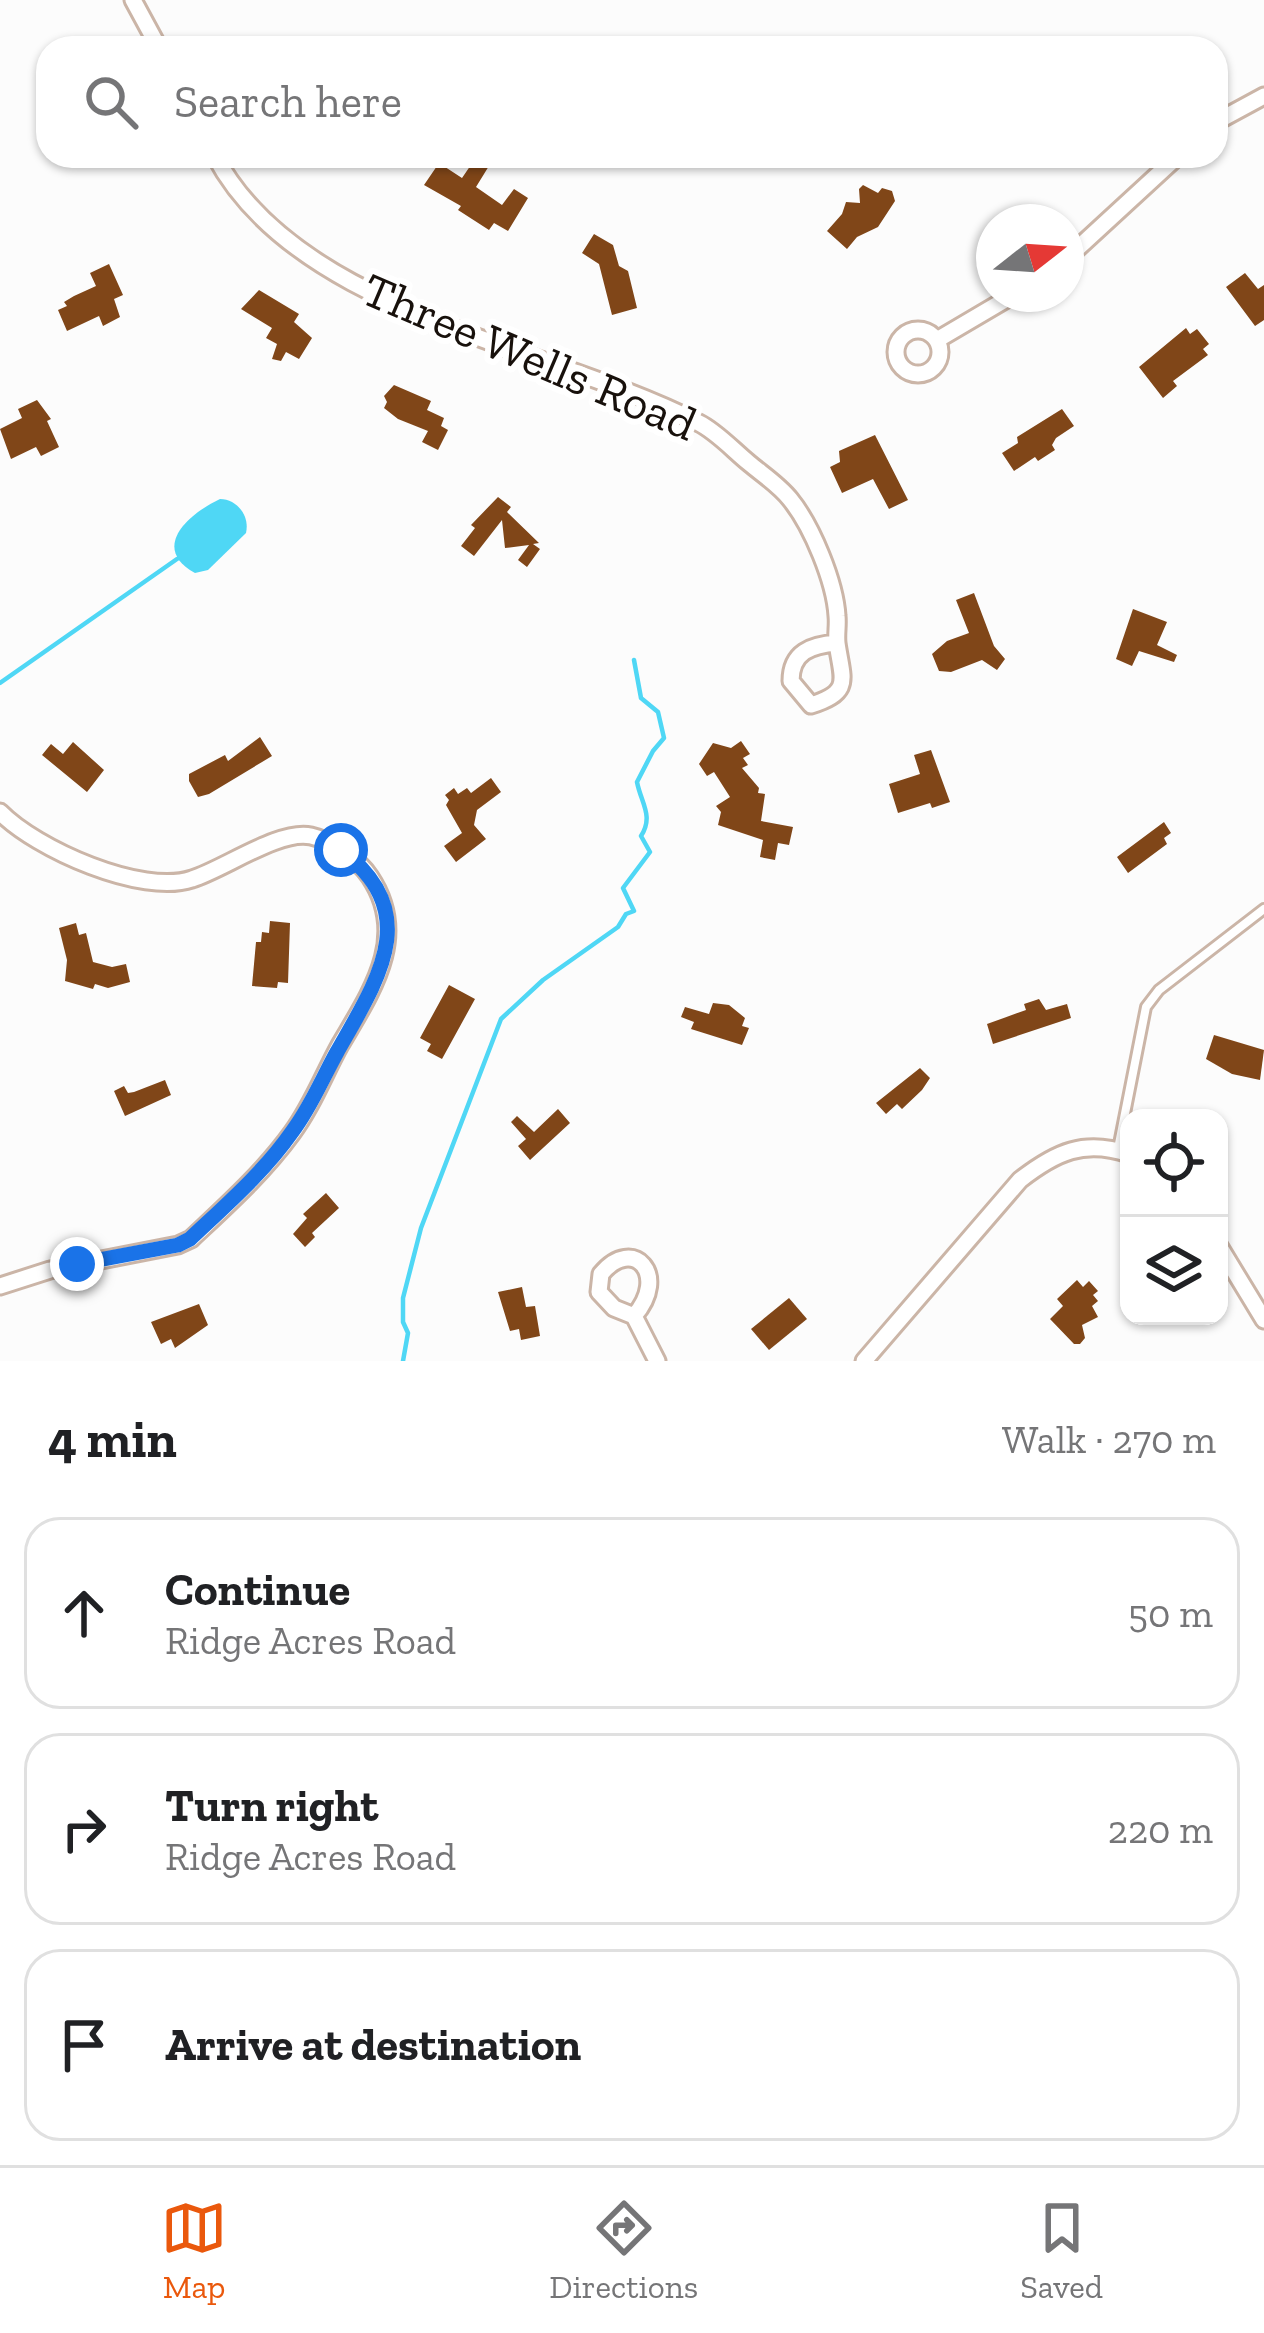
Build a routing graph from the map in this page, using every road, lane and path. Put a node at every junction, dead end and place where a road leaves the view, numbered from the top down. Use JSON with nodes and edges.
{"nodes":[{"id":1,"x":134,"y":0,"type":"edge"},
{"id":2,"x":152,"y":36,"type":"edge"},
{"id":3,"x":1264,"y":96,"type":"edge"},
{"id":4,"x":1228,"y":116,"type":"edge"},
{"id":5,"x":222,"y":168,"type":"edge"},
{"id":6,"x":1165,"y":168,"type":"edge"},
{"id":7,"x":1084,"y":242,"type":"edge"},
{"id":8,"x":984,"y":312,"type":"edge"},
{"id":9,"x":937,"y":340,"type":"dead end"},
{"id":10,"x":837,"y":644,"type":"dead end"},
{"id":11,"x":0,"y":812,"type":"edge"},
{"id":12,"x":1264,"y":910,"type":"edge"},
{"id":13,"x":1131,"y":1109,"type":"edge"},
{"id":14,"x":1120,"y":1151,"type":"edge"},
{"id":15,"x":1228,"y":1261,"type":"edge"},
{"id":16,"x":0,"y":1286,"type":"edge"},
{"id":17,"x":634,"y":1316,"type":"dead end"},
{"id":18,"x":1264,"y":1320,"type":"edge"},
{"id":19,"x":657,"y":1361,"type":"edge"},
{"id":20,"x":864,"y":1361,"type":"edge"}],
"edges":[{"from":1,"to":2,"type":"street"},
{"from":3,"to":4,"type":"street"},
{"from":5,"to":10,"type":"street","name":"Three Wells Road"},
{"from":6,"to":7,"type":"street"},
{"from":8,"to":9,"type":"street"},
{"from":11,"to":16,"type":"street"},
{"from":12,"to":13,"type":"lane"},
{"from":14,"to":20,"type":"street"},
{"from":15,"to":18,"type":"street"},
{"from":17,"to":19,"type":"street"}]}
